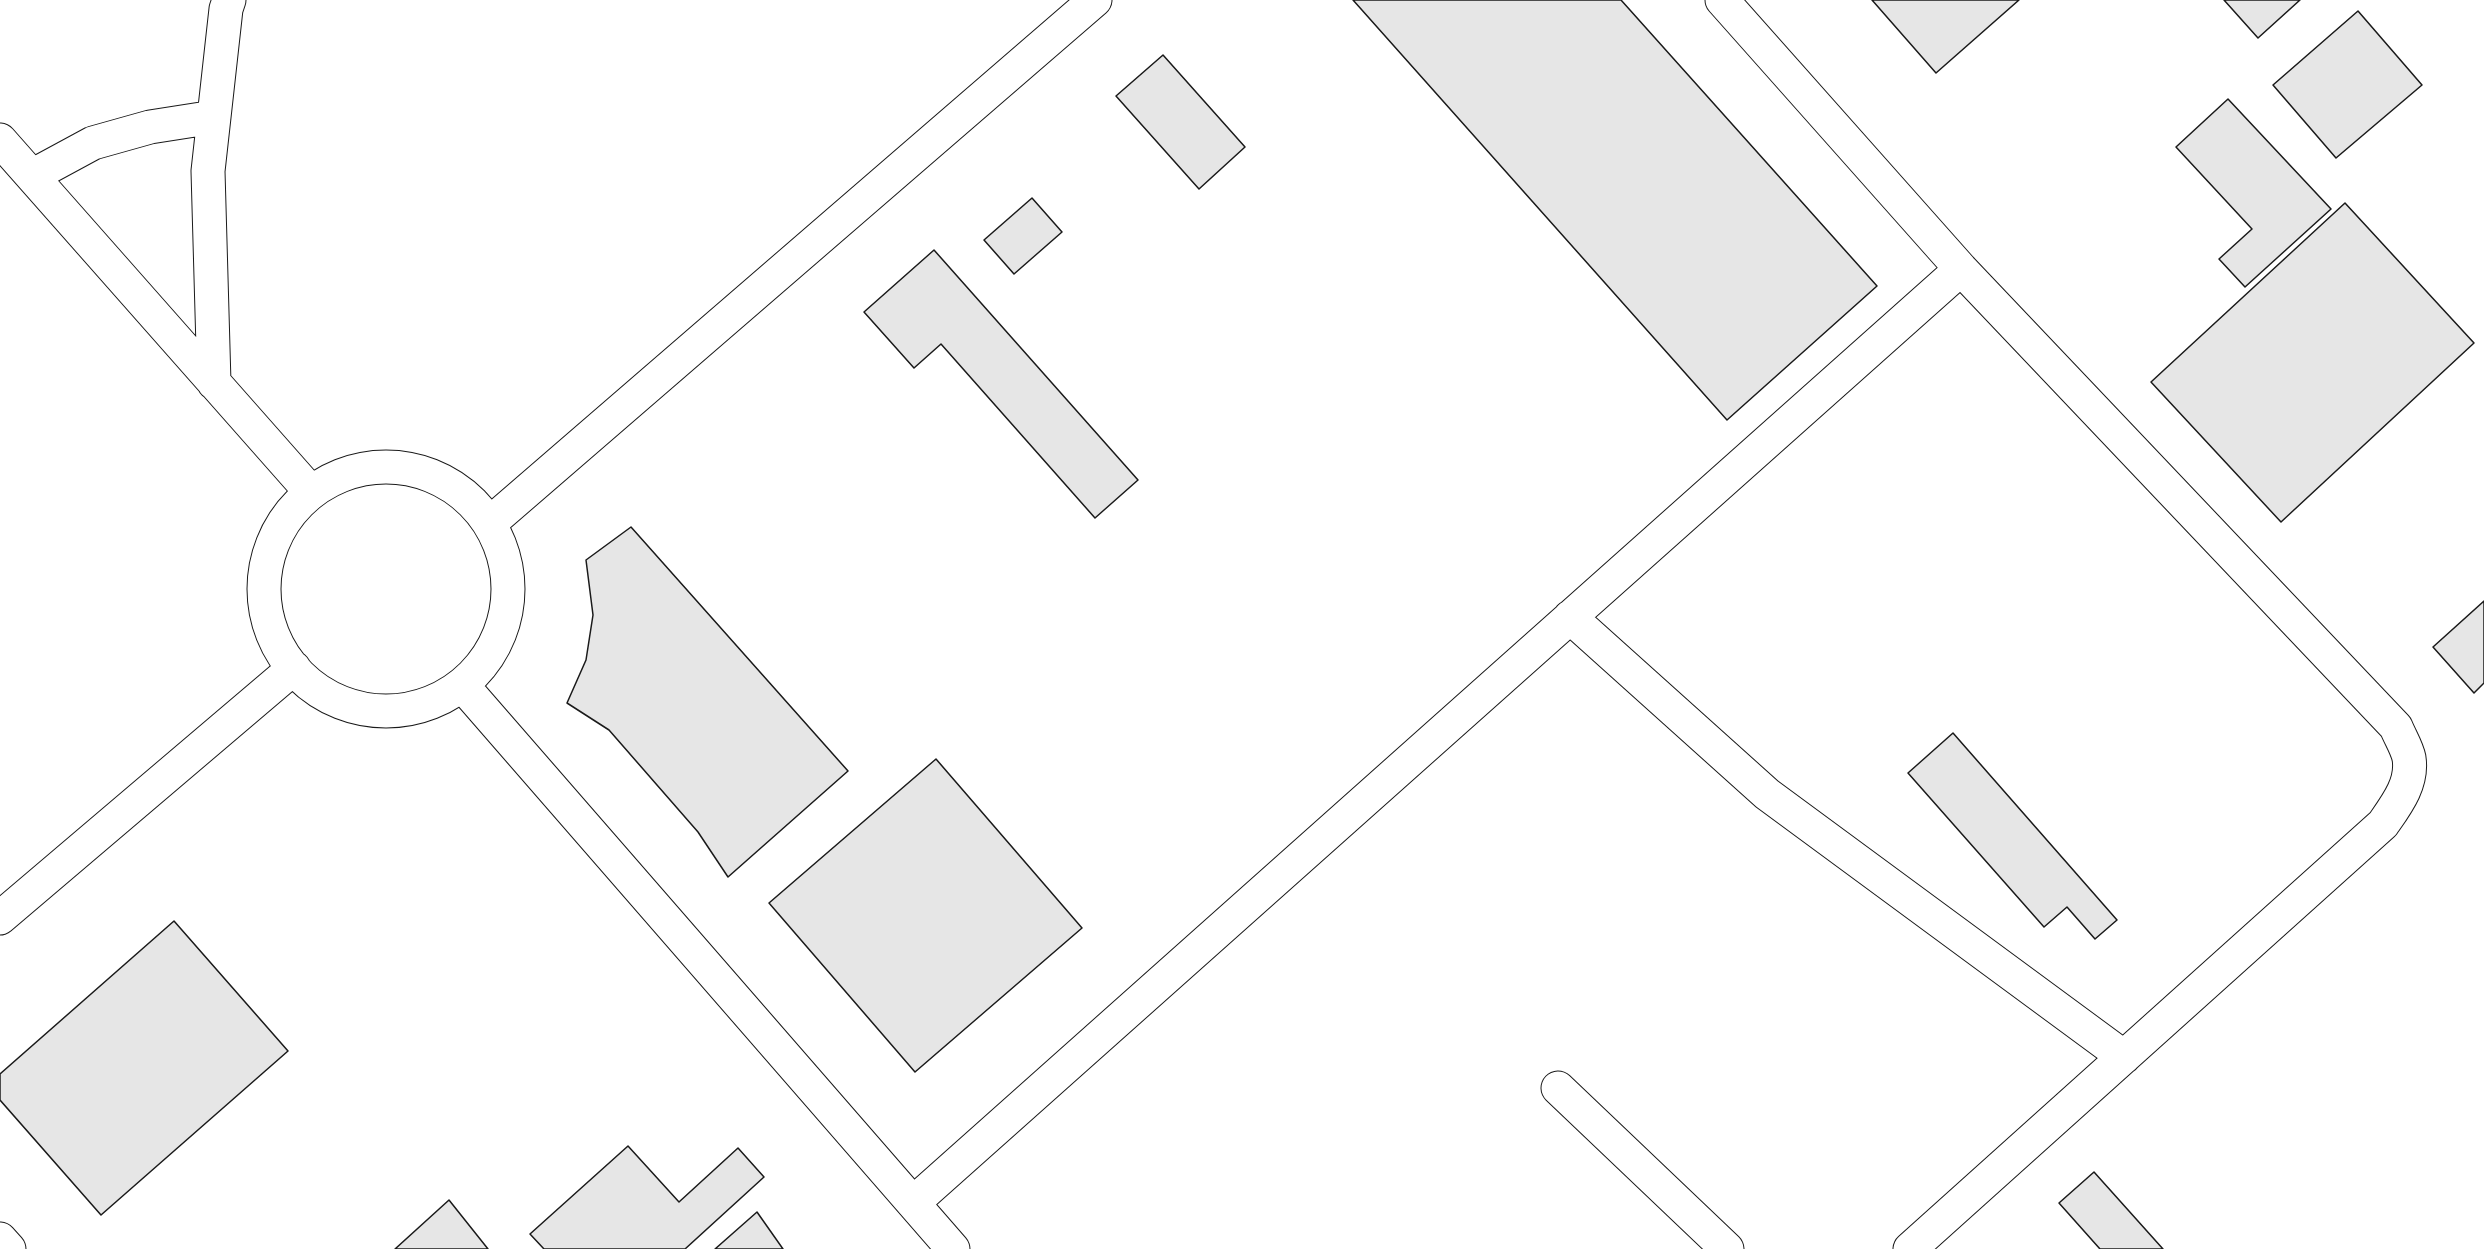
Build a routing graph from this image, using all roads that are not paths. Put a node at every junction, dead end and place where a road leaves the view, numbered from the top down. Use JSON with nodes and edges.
{"nodes":[{"id":1,"x":229,"y":0,"type":"edge"},
{"id":2,"x":1095,"y":0,"type":"edge"},
{"id":3,"x":1722,"y":0,"type":"edge"},
{"id":4,"x":214,"y":117,"type":"junction"},
{"id":5,"x":0,"y":140,"type":"edge"},
{"id":6,"x":32,"y":176,"type":"junction"},
{"id":7,"x":1961,"y":268,"type":"junction"},
{"id":8,"x":214,"y":383,"type":"junction"},
{"id":9,"x":310,"y":491,"type":"junction"},
{"id":10,"x":490,"y":522,"type":"junction"},
{"id":11,"x":1570,"y":617,"type":"junction"},
{"id":12,"x":294,"y":668,"type":"junction"},
{"id":13,"x":463,"y":686,"type":"junction"},
{"id":14,"x":0,"y":918,"type":"edge"},
{"id":15,"x":2124,"y":1057,"type":"junction"},
{"id":16,"x":1558,"y":1088,"type":"dead end"},
{"id":17,"x":913,"y":1203,"type":"junction"},
{"id":18,"x":0,"y":1239,"type":"edge"},
{"id":19,"x":9,"y":1249,"type":"edge"},
{"id":20,"x":953,"y":1249,"type":"edge"},
{"id":21,"x":1727,"y":1249,"type":"edge"},
{"id":22,"x":1911,"y":1249,"type":"edge"}],
"edges":[{"from":1,"to":4,"type":"street"},
{"from":2,"to":10,"type":"street"},
{"from":3,"to":7,"type":"street"},
{"from":4,"to":6,"type":"street"},
{"from":4,"to":8,"type":"street"},
{"from":5,"to":6,"type":"street"},
{"from":6,"to":8,"type":"street"},
{"from":7,"to":11,"type":"street"},
{"from":7,"to":15,"type":"street"},
{"from":8,"to":9,"type":"street"},
{"from":9,"to":10,"type":"street"},
{"from":9,"to":12,"type":"street"},
{"from":10,"to":13,"type":"street"},
{"from":11,"to":15,"type":"street"},
{"from":11,"to":17,"type":"street"},
{"from":12,"to":13,"type":"street"},
{"from":12,"to":14,"type":"street"},
{"from":13,"to":17,"type":"street"},
{"from":15,"to":22,"type":"street"},
{"from":16,"to":21,"type":"street"},
{"from":17,"to":20,"type":"street"},
{"from":18,"to":19,"type":"street"}]}
